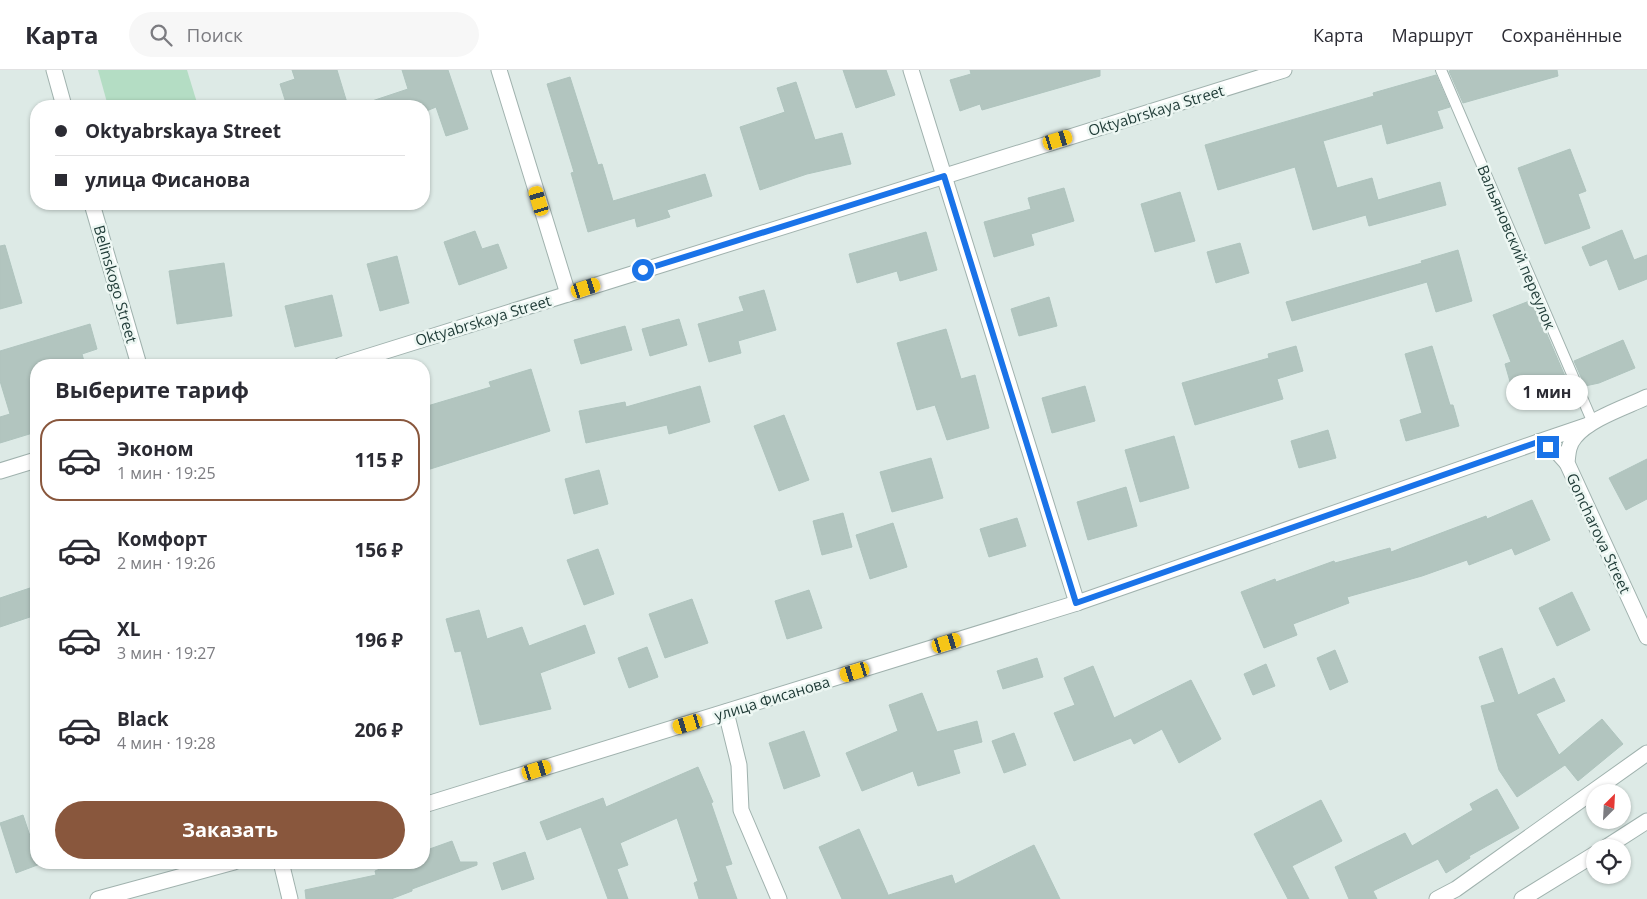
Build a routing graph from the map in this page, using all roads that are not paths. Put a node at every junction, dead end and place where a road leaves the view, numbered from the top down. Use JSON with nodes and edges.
{"nodes":[{"id":1,"x":54,"y":70,"type":"edge"},
{"id":2,"x":499,"y":70,"type":"edge"},
{"id":3,"x":911,"y":70,"type":"edge"},
{"id":4,"x":1284,"y":70,"type":"edge"},
{"id":5,"x":1441,"y":70,"type":"edge"},
{"id":6,"x":62,"y":100,"type":"edge"},
{"id":7,"x":944,"y":176,"type":"junction"},
{"id":8,"x":94,"y":210,"type":"edge"},
{"id":9,"x":568,"y":294,"type":"junction"},
{"id":10,"x":137,"y":359,"type":"edge"},
{"id":11,"x":360,"y":359,"type":"edge"},
{"id":12,"x":1647,"y":397,"type":"edge"},
{"id":13,"x":1588,"y":426,"type":"junction"},
{"id":14,"x":1538,"y":442,"type":"junction"},
{"id":15,"x":30,"y":462,"type":"edge"},
{"id":16,"x":1567,"y":463,"type":"junction"},
{"id":17,"x":0,"y":471,"type":"edge"},
{"id":18,"x":1076,"y":603,"type":"junction"},
{"id":19,"x":1647,"y":637,"type":"edge"},
{"id":20,"x":726,"y":712,"type":"junction"},
{"id":21,"x":1647,"y":753,"type":"edge"},
{"id":22,"x":430,"y":803,"type":"edge"},
{"id":23,"x":1647,"y":821,"type":"edge"},
{"id":24,"x":1619,"y":839,"type":"edge"},
{"id":25,"x":1586,"y":860,"type":"edge"},
{"id":26,"x":208,"y":869,"type":"edge"},
{"id":27,"x":283,"y":869,"type":"edge"},
{"id":28,"x":98,"y":899,"type":"edge"},
{"id":29,"x":290,"y":899,"type":"edge"},
{"id":30,"x":779,"y":899,"type":"edge"},
{"id":31,"x":1437,"y":899,"type":"edge"},
{"id":32,"x":1522,"y":899,"type":"edge"}],
"edges":[{"from":1,"to":6,"type":"street"},
{"from":2,"to":9,"type":"street"},
{"from":3,"to":7,"type":"street"},
{"from":4,"to":7,"type":"street","name":"Oktyabrskaya Street"},
{"from":5,"to":13,"type":"lane","name":"Вальяновский переулок"},
{"from":7,"to":9,"type":"street","name":"Oktyabrskaya Street"},
{"from":7,"to":18,"type":"street"},
{"from":8,"to":10,"type":"street","name":"Belinskogo Street"},
{"from":9,"to":11,"type":"street","name":"Oktyabrskaya Street"},
{"from":12,"to":13,"type":"street"},
{"from":13,"to":14,"type":"street","name":"улица Фисанова"},
{"from":13,"to":16,"type":"street","name":"Goncharova Street"},
{"from":14,"to":16,"type":"street"},
{"from":14,"to":18,"type":"street","name":"улица Фисанова"},
{"from":15,"to":17,"type":"street"},
{"from":16,"to":19,"type":"street","name":"Goncharova Street"},
{"from":18,"to":20,"type":"street","name":"улица Фисанова"},
{"from":20,"to":22,"type":"street","name":"улица Фисанова"},
{"from":20,"to":30,"type":"street"},
{"from":21,"to":31,"type":"street"},
{"from":23,"to":24,"type":"street"},
{"from":25,"to":32,"type":"street"},
{"from":26,"to":28,"type":"street"},
{"from":27,"to":29,"type":"street"}]}
